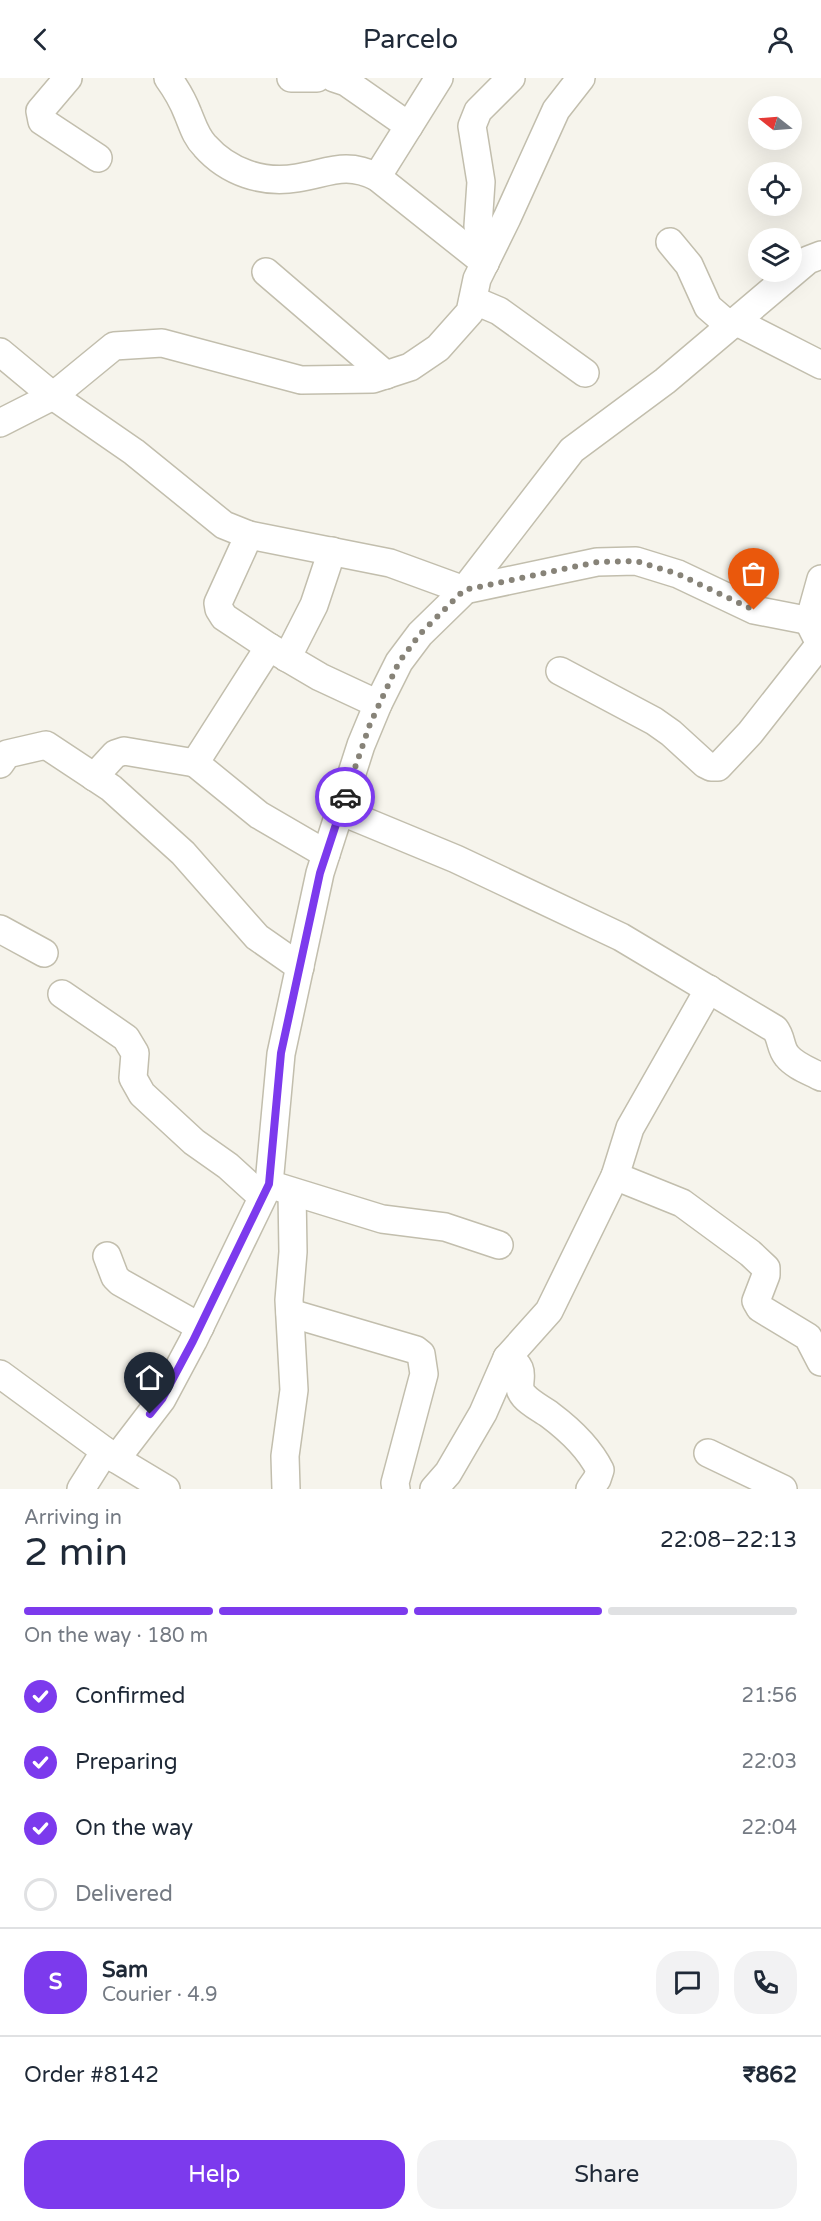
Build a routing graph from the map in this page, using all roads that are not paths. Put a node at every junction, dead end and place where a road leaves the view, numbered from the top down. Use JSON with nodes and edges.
{"nodes":[{"id":1,"x":68,"y":78,"type":"edge"},
{"id":2,"x":168,"y":78,"type":"edge"},
{"id":3,"x":291,"y":78,"type":"edge"},
{"id":4,"x":317,"y":78,"type":"edge"},
{"id":5,"x":334,"y":78,"type":"edge"},
{"id":6,"x":439,"y":78,"type":"edge"},
{"id":7,"x":511,"y":78,"type":"edge"},
{"id":8,"x":581,"y":78,"type":"edge"},
{"id":9,"x":409,"y":126,"type":"junction"},
{"id":10,"x":98,"y":158,"type":"dead end"},
{"id":11,"x":377,"y":177,"type":"junction"},
{"id":12,"x":670,"y":243,"type":"dead end"},
{"id":13,"x":821,"y":255,"type":"edge"},
{"id":14,"x":484,"y":263,"type":"junction"},
{"id":15,"x":266,"y":272,"type":"dead end"},
{"id":16,"x":472,"y":300,"type":"junction"},
{"id":17,"x":733,"y":324,"type":"junction"},
{"id":18,"x":0,"y":352,"type":"edge"},
{"id":19,"x":821,"y":365,"type":"edge"},
{"id":20,"x":585,"y":373,"type":"dead end"},
{"id":21,"x":386,"y":375,"type":"junction"},
{"id":22,"x":54,"y":396,"type":"junction"},
{"id":23,"x":0,"y":423,"type":"edge"},
{"id":24,"x":249,"y":535,"type":"junction"},
{"id":25,"x":332,"y":551,"type":"junction"},
{"id":26,"x":821,"y":579,"type":"edge"},
{"id":27,"x":464,"y":590,"type":"junction"},
{"id":28,"x":818,"y":634,"type":"edge"},
{"id":29,"x":278,"y":652,"type":"junction"},
{"id":30,"x":560,"y":671,"type":"dead end"},
{"id":31,"x":378,"y":704,"type":"junction"},
{"id":32,"x":195,"y":763,"type":"junction"},
{"id":33,"x":0,"y":764,"type":"edge"},
{"id":34,"x":94,"y":777,"type":"junction"},
{"id":35,"x":340,"y":811,"type":"junction"},
{"id":36,"x":326,"y":854,"type":"junction"},
{"id":37,"x":0,"y":929,"type":"edge"},
{"id":38,"x":44,"y":953,"type":"dead end"},
{"id":39,"x":300,"y":967,"type":"junction"},
{"id":40,"x":709,"y":989,"type":"junction"},
{"id":41,"x":62,"y":994,"type":"dead end"},
{"id":42,"x":820,"y":1075,"type":"edge"},
{"id":43,"x":615,"y":1176,"type":"junction"},
{"id":44,"x":274,"y":1191,"type":"junction"},
{"id":45,"x":499,"y":1245,"type":"dead end"},
{"id":46,"x":107,"y":1256,"type":"dead end"},
{"id":47,"x":290,"y":1312,"type":"junction"},
{"id":48,"x":200,"y":1327,"type":"junction"},
{"id":49,"x":507,"y":1358,"type":"junction"},
{"id":50,"x":821,"y":1362,"type":"edge"},
{"id":51,"x":0,"y":1374,"type":"edge"},
{"id":52,"x":708,"y":1453,"type":"dead end"},
{"id":53,"x":111,"y":1455,"type":"junction"},
{"id":54,"x":81,"y":1489,"type":"edge"},
{"id":55,"x":166,"y":1489,"type":"edge"},
{"id":56,"x":286,"y":1489,"type":"edge"},
{"id":57,"x":396,"y":1489,"type":"edge"},
{"id":58,"x":434,"y":1489,"type":"edge"},
{"id":59,"x":590,"y":1489,"type":"edge"},
{"id":60,"x":783,"y":1489,"type":"edge"}],
"edges":[{"from":1,"to":10,"type":"street"},
{"from":2,"to":11,"type":"street"},
{"from":3,"to":4,"type":"street"},
{"from":5,"to":9,"type":"street"},
{"from":6,"to":9,"type":"street"},
{"from":7,"to":14,"type":"street"},
{"from":8,"to":14,"type":"street"},
{"from":9,"to":11,"type":"street"},
{"from":11,"to":14,"type":"street"},
{"from":12,"to":17,"type":"street"},
{"from":13,"to":17,"type":"street"},
{"from":14,"to":16,"type":"street"},
{"from":15,"to":21,"type":"street"},
{"from":16,"to":20,"type":"street"},
{"from":16,"to":21,"type":"street"},
{"from":17,"to":19,"type":"street"},
{"from":17,"to":27,"type":"street"},
{"from":18,"to":22,"type":"street"},
{"from":21,"to":22,"type":"street"},
{"from":22,"to":23,"type":"street"},
{"from":22,"to":24,"type":"street"},
{"from":24,"to":25,"type":"street"},
{"from":24,"to":29,"type":"street"},
{"from":25,"to":27,"type":"street"},
{"from":25,"to":29,"type":"street"},
{"from":26,"to":28,"type":"street"},
{"from":27,"to":28,"type":"street"},
{"from":27,"to":31,"type":"street"},
{"from":28,"to":30,"type":"street"},
{"from":29,"to":31,"type":"street"},
{"from":29,"to":32,"type":"street"},
{"from":31,"to":35,"type":"street"},
{"from":32,"to":34,"type":"street"},
{"from":32,"to":36,"type":"street"},
{"from":33,"to":34,"type":"street"},
{"from":34,"to":39,"type":"street"},
{"from":35,"to":36,"type":"street"},
{"from":35,"to":40,"type":"street"},
{"from":36,"to":39,"type":"street"},
{"from":37,"to":38,"type":"street"},
{"from":39,"to":44,"type":"street"},
{"from":40,"to":42,"type":"street"},
{"from":40,"to":43,"type":"street"},
{"from":41,"to":44,"type":"street"},
{"from":43,"to":49,"type":"street"},
{"from":43,"to":50,"type":"street"},
{"from":44,"to":45,"type":"street"},
{"from":44,"to":47,"type":"street"},
{"from":44,"to":48,"type":"street"},
{"from":46,"to":48,"type":"street"},
{"from":47,"to":56,"type":"street"},
{"from":47,"to":57,"type":"street"},
{"from":48,"to":53,"type":"street"},
{"from":49,"to":58,"type":"street"},
{"from":49,"to":59,"type":"street"},
{"from":51,"to":53,"type":"street"},
{"from":52,"to":60,"type":"street"},
{"from":53,"to":54,"type":"street"},
{"from":53,"to":55,"type":"street"}]}
